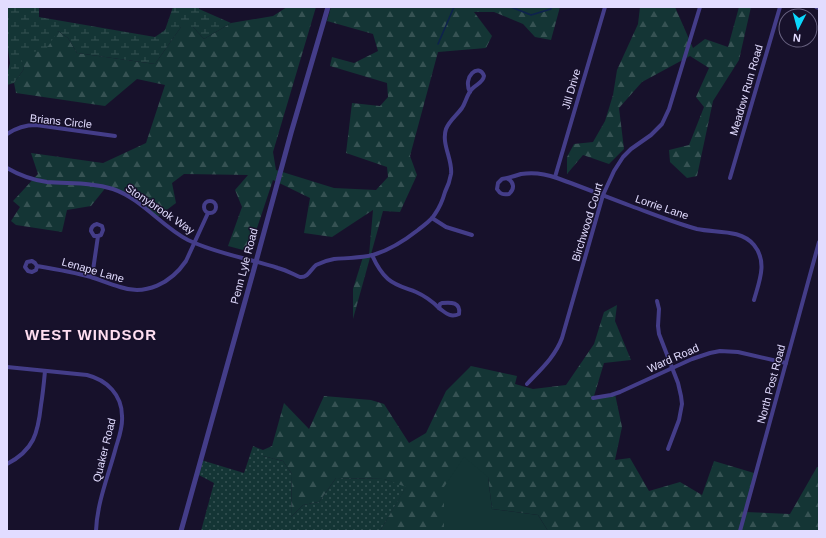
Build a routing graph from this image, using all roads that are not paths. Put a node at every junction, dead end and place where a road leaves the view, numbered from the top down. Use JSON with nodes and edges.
{"nodes":[{"id":1,"x":328,"y":7,"type":"edge"},
{"id":2,"x":605,"y":7,"type":"edge"},
{"id":3,"x":700,"y":7,"type":"edge"},
{"id":4,"x":780,"y":7,"type":"edge"},
{"id":5,"x":816,"y":7,"type":"edge"},
{"id":6,"x":819,"y":8,"type":"edge"},
{"id":7,"x":470,"y":92,"type":"junction"},
{"id":8,"x":7,"y":134,"type":"edge"},
{"id":9,"x":115,"y":136,"type":"dead end"},
{"id":10,"x":7,"y":168,"type":"edge"},
{"id":11,"x":555,"y":177,"type":"junction"},
{"id":12,"x":730,"y":178,"type":"dead end"},
{"id":13,"x":508,"y":179,"type":"junction"},
{"id":14,"x":602,"y":195,"type":"junction"},
{"id":15,"x":208,"y":213,"type":"dead end"},
{"id":16,"x":432,"y":218,"type":"junction"},
{"id":17,"x":472,"y":235,"type":"dead end"},
{"id":18,"x":98,"y":236,"type":"dead end"},
{"id":19,"x":819,"y":242,"type":"edge"},
{"id":20,"x":194,"y":243,"type":"junction"},
{"id":21,"x":372,"y":255,"type":"junction"},
{"id":22,"x":256,"y":262,"type":"junction"},
{"id":23,"x":37,"y":266,"type":"dead end"},
{"id":24,"x":92,"y":277,"type":"junction"},
{"id":25,"x":754,"y":300,"type":"dead end"},
{"id":26,"x":657,"y":301,"type":"dead end"},
{"id":27,"x":439,"y":308,"type":"junction"},
{"id":28,"x":786,"y":363,"type":"junction"},
{"id":29,"x":7,"y":367,"type":"edge"},
{"id":30,"x":672,"y":368,"type":"junction"},
{"id":31,"x":45,"y":371,"type":"junction"},
{"id":32,"x":526,"y":384,"type":"dead end"},
{"id":33,"x":593,"y":398,"type":"dead end"},
{"id":34,"x":668,"y":449,"type":"dead end"},
{"id":35,"x":7,"y":464,"type":"edge"},
{"id":36,"x":96,"y":531,"type":"edge"},
{"id":37,"x":181,"y":531,"type":"edge"},
{"id":38,"x":740,"y":531,"type":"edge"}],
"edges":[{"from":1,"to":22,"type":"street","name":"Penn Lyle Road"},
{"from":2,"to":11,"type":"street","name":"Jill Drive"},
{"from":3,"to":14,"type":"street","name":"Birchwood Court"},
{"from":4,"to":12,"type":"street","name":"Meadow Run Road"},
{"from":5,"to":6,"type":"street"},
{"from":7,"to":7,"type":"street"},
{"from":7,"to":16,"type":"street"},
{"from":8,"to":9,"type":"street","name":"Brians Circle"},
{"from":10,"to":20,"type":"street","name":"Stonybrook Way"},
{"from":11,"to":13,"type":"street","name":"Lorrie Lane"},
{"from":11,"to":14,"type":"street","name":"Lorrie Lane"},
{"from":13,"to":13,"type":"street"},
{"from":14,"to":25,"type":"street","name":"Lorrie Lane"},
{"from":14,"to":32,"type":"street","name":"Birchwood Court"},
{"from":15,"to":20,"type":"street","name":"Lenape Lane"},
{"from":16,"to":17,"type":"street"},
{"from":16,"to":21,"type":"street"},
{"from":18,"to":24,"type":"street"},
{"from":19,"to":28,"type":"street","name":"North Post Road"},
{"from":20,"to":22,"type":"street","name":"Stonybrook Way"},
{"from":20,"to":24,"type":"street","name":"Lenape Lane"},
{"from":21,"to":22,"type":"street","name":"Stonybrook Way"},
{"from":21,"to":27,"type":"street"},
{"from":22,"to":37,"type":"street","name":"Penn Lyle Road"},
{"from":23,"to":24,"type":"street","name":"Lenape Lane"},
{"from":26,"to":30,"type":"street"},
{"from":27,"to":27,"type":"street"},
{"from":28,"to":30,"type":"street","name":"Ward Road"},
{"from":28,"to":38,"type":"street","name":"North Post Road"},
{"from":29,"to":31,"type":"street","name":"Quaker Road"},
{"from":30,"to":33,"type":"street","name":"Ward Road"},
{"from":30,"to":34,"type":"street"},
{"from":31,"to":35,"type":"street"},
{"from":31,"to":36,"type":"street","name":"Quaker Road"}]}
